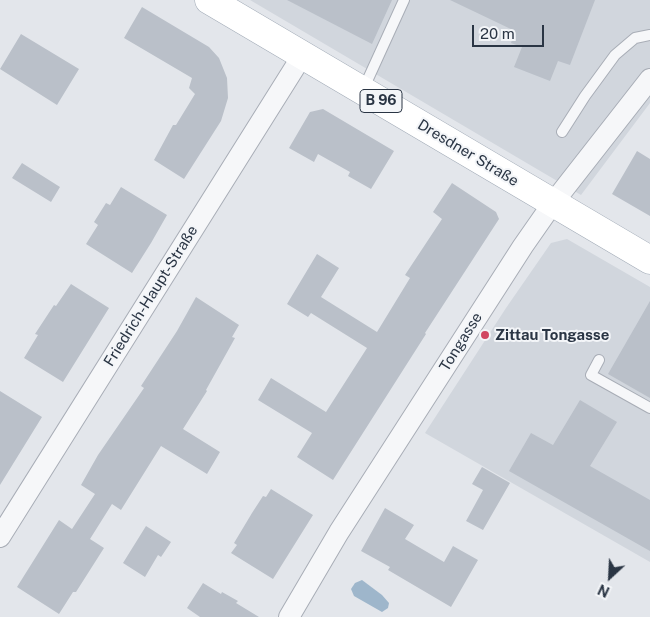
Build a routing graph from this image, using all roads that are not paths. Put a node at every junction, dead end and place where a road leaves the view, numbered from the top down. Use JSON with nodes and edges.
{"nodes":[{"id":1,"x":209,"y":0,"type":"edge"},
{"id":2,"x":404,"y":0,"type":"edge"},
{"id":3,"x":650,"y":35,"type":"edge"},
{"id":4,"x":302,"y":56,"type":"junction"},
{"id":5,"x":650,"y":79,"type":"edge"},
{"id":6,"x":363,"y":91,"type":"junction"},
{"id":7,"x":562,"y":132,"type":"dead end"},
{"id":8,"x":552,"y":203,"type":"junction"},
{"id":9,"x":650,"y":260,"type":"edge"},
{"id":10,"x":599,"y":360,"type":"dead end"},
{"id":11,"x":650,"y":408,"type":"edge"},
{"id":12,"x":0,"y":537,"type":"edge"},
{"id":13,"x":289,"y":617,"type":"edge"}],
"edges":[{"from":1,"to":4,"type":"main road","name":"Dresdner Straße","number":"B 96"},
{"from":2,"to":6,"type":"lane"},
{"from":3,"to":7,"type":"lane"},
{"from":4,"to":6,"type":"main road","name":"Dresdner Straße","number":"B 96"},
{"from":4,"to":12,"type":"street","name":"Friedrich-Haupt-Straße"},
{"from":5,"to":8,"type":"street","name":"Tongasse"},
{"from":6,"to":8,"type":"main road","name":"Dresdner Straße","number":"B 96"},
{"from":8,"to":9,"type":"main road","name":"Dresdner Straße","number":"B 96"},
{"from":8,"to":13,"type":"street","name":"Tongasse"},
{"from":10,"to":11,"type":"lane"}]}
